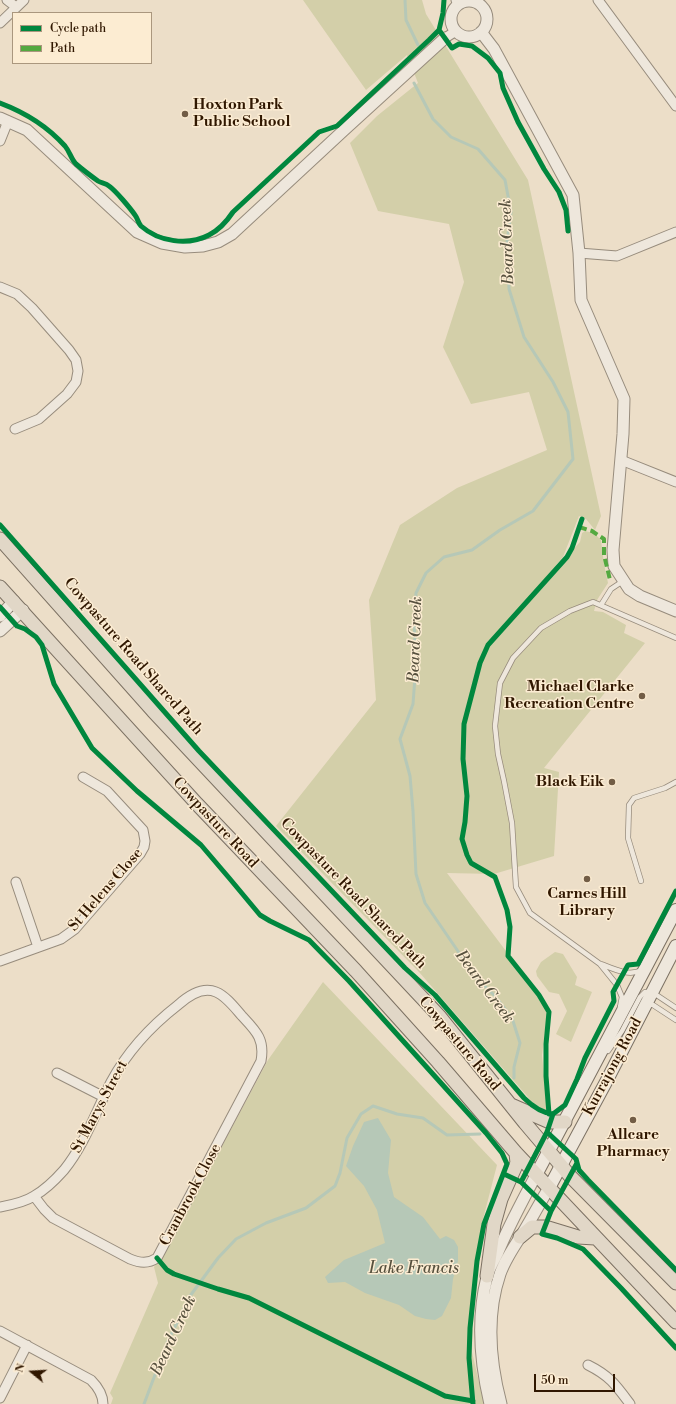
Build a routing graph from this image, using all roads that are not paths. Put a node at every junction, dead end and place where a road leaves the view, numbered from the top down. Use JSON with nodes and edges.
{"nodes":[{"id":1,"x":7,"y":0,"type":"edge"},
{"id":2,"x":24,"y":0,"type":"edge"},
{"id":3,"x":598,"y":0,"type":"edge"},
{"id":4,"x":457,"y":2,"type":"edge"},
{"id":5,"x":483,"y":3,"type":"edge"},
{"id":6,"x":16,"y":7,"type":"junction"},
{"id":7,"x":0,"y":23,"type":"edge"},
{"id":8,"x":456,"y":31,"type":"junction"},
{"id":9,"x":481,"y":32,"type":"junction"},
{"id":10,"x":446,"y":38,"type":"joint"},
{"id":11,"x":676,"y":106,"type":"edge"},
{"id":12,"x":4,"y":119,"type":"edge"},
{"id":13,"x":0,"y":141,"type":"edge"},
{"id":14,"x":676,"y":232,"type":"edge"},
{"id":15,"x":579,"y":253,"type":"junction"},
{"id":16,"x":0,"y":287,"type":"edge"},
{"id":17,"x":15,"y":429,"type":"dead end"},
{"id":18,"x":621,"y":460,"type":"junction"},
{"id":19,"x":676,"y":482,"type":"edge"},
{"id":20,"x":0,"y":539,"type":"edge"},
{"id":21,"x":623,"y":581,"type":"junction"},
{"id":22,"x":0,"y":587,"type":"edge"},
{"id":23,"x":601,"y":605,"type":"junction"},
{"id":24,"x":18,"y":606,"type":"junction"},
{"id":25,"x":676,"y":611,"type":"edge"},
{"id":26,"x":0,"y":616,"type":"edge"},
{"id":27,"x":0,"y":631,"type":"edge"},
{"id":28,"x":676,"y":638,"type":"edge"},
{"id":29,"x":83,"y":776,"type":"dead end"},
{"id":30,"x":676,"y":782,"type":"edge"},
{"id":31,"x":641,"y":881,"type":"dead end"},
{"id":32,"x":16,"y":882,"type":"dead end"},
{"id":33,"x":676,"y":910,"type":"edge"},
{"id":34,"x":38,"y":946,"type":"junction"},
{"id":35,"x":676,"y":946,"type":"edge"},
{"id":36,"x":0,"y":960,"type":"edge"},
{"id":37,"x":600,"y":964,"type":"junction"},
{"id":38,"x":647,"y":966,"type":"junction"},
{"id":39,"x":652,"y":992,"type":"junction"},
{"id":40,"x":646,"y":1004,"type":"junction"},
{"id":41,"x":676,"y":1008,"type":"edge"},
{"id":42,"x":676,"y":1020,"type":"edge"},
{"id":43,"x":609,"y":1038,"type":"junction"},
{"id":44,"x":262,"y":1044,"type":"joint"},
{"id":45,"x":57,"y":1073,"type":"dead end"},
{"id":46,"x":586,"y":1082,"type":"junction"},
{"id":47,"x":104,"y":1097,"type":"junction"},
{"id":48,"x":510,"y":1104,"type":"junction"},
{"id":49,"x":565,"y":1122,"type":"junction"},
{"id":50,"x":548,"y":1152,"type":"junction"},
{"id":51,"x":516,"y":1153,"type":"junction"},
{"id":52,"x":561,"y":1166,"type":"junction"},
{"id":53,"x":536,"y":1175,"type":"junction"},
{"id":54,"x":549,"y":1188,"type":"junction"},
{"id":55,"x":34,"y":1196,"type":"junction"},
{"id":56,"x":0,"y":1207,"type":"edge"},
{"id":57,"x":520,"y":1237,"type":"junction"},
{"id":58,"x":595,"y":1238,"type":"junction"},
{"id":59,"x":487,"y":1276,"type":"junction"},
{"id":60,"x":676,"y":1283,"type":"edge"},
{"id":61,"x":676,"y":1322,"type":"edge"},
{"id":62,"x":0,"y":1331,"type":"edge"},
{"id":63,"x":28,"y":1345,"type":"junction"},
{"id":64,"x":588,"y":1365,"type":"dead end"},
{"id":65,"x":0,"y":1398,"type":"edge"},
{"id":66,"x":103,"y":1404,"type":"edge"},
{"id":67,"x":490,"y":1404,"type":"edge"},
{"id":68,"x":501,"y":1404,"type":"edge"},
{"id":69,"x":630,"y":1404,"type":"edge"}],
"edges":[{"from":1,"to":6,"type":"street"},
{"from":2,"to":6,"type":"street"},
{"from":3,"to":11,"type":"street"},
{"from":4,"to":5,"type":"street"},
{"from":4,"to":8,"type":"street"},
{"from":5,"to":9,"type":"street"},
{"from":6,"to":7,"type":"street"},
{"from":8,"to":9,"type":"street"},
{"from":8,"to":10,"type":"street"},
{"from":9,"to":15,"type":"street"},
{"from":10,"to":12,"type":"street"},
{"from":12,"to":13,"type":"street"},
{"from":14,"to":15,"type":"street"},
{"from":15,"to":18,"type":"street"},
{"from":16,"to":17,"type":"street"},
{"from":18,"to":19,"type":"street"},
{"from":18,"to":21,"type":"street"},
{"from":20,"to":48,"type":"main road","name":"Cowpasture Road"},
{"from":21,"to":23,"type":"lane"},
{"from":21,"to":25,"type":"street"},
{"from":22,"to":24,"type":"main road","name":"Cowpasture Road"},
{"from":23,"to":28,"type":"lane"},
{"from":23,"to":37,"type":"lane"},
{"from":24,"to":26,"type":"street"},
{"from":24,"to":27,"type":"street"},
{"from":24,"to":51,"type":"main road","name":"Cowpasture Road"},
{"from":29,"to":34,"type":"street","name":"St Helens Close"},
{"from":30,"to":31,"type":"lane"},
{"from":32,"to":34,"type":"street"},
{"from":33,"to":38,"type":"main road","name":"Kurrajong Road"},
{"from":34,"to":36,"type":"street","name":"St Helens Close"},
{"from":35,"to":39,"type":"main road","name":"Kurrajong Road"},
{"from":37,"to":38,"type":"lane"},
{"from":37,"to":43,"type":"lane"},
{"from":38,"to":43,"type":"main road","name":"Kurrajong Road"},
{"from":39,"to":40,"type":"main road","name":"Kurrajong Road"},
{"from":39,"to":41,"type":"lane"},
{"from":39,"to":46,"type":"lane"},
{"from":40,"to":42,"type":"lane"},
{"from":40,"to":52,"type":"main road","name":"Kurrajong Road"},
{"from":43,"to":46,"type":"main road","name":"Kurrajong Road"},
{"from":44,"to":47,"type":"street","name":"St Marys Street"},
{"from":44,"to":55,"type":"street","name":"Cranbrook Close"},
{"from":45,"to":47,"type":"street"},
{"from":46,"to":49,"type":"main road","name":"Kurrajong Road"},
{"from":47,"to":55,"type":"street","name":"St Marys Street"},
{"from":48,"to":49,"type":"main road"},
{"from":48,"to":50,"type":"main road","name":"Cowpasture Road"},
{"from":49,"to":50,"type":"main road","name":"Kurrajong Road"},
{"from":50,"to":52,"type":"main road","name":"Cowpasture Road"},
{"from":50,"to":53,"type":"main road","name":"Kurrajong Road"},
{"from":51,"to":53,"type":"main road","name":"Cowpasture Road"},
{"from":51,"to":59,"type":"main road"},
{"from":52,"to":54,"type":"main road","name":"Kurrajong Road"},
{"from":52,"to":60,"type":"main road","name":"Cowpasture Road"},
{"from":53,"to":54,"type":"main road","name":"Cowpasture Road"},
{"from":53,"to":59,"type":"street"},
{"from":54,"to":57,"type":"street"},
{"from":54,"to":58,"type":"main road","name":"Cowpasture Road"},
{"from":55,"to":56,"type":"street","name":"St Marys Street"},
{"from":57,"to":58,"type":"main road"},
{"from":57,"to":68,"type":"street"},
{"from":58,"to":61,"type":"main road","name":"Cowpasture Road"},
{"from":59,"to":67,"type":"street"},
{"from":62,"to":63,"type":"street"},
{"from":63,"to":65,"type":"street"},
{"from":63,"to":66,"type":"street"},
{"from":64,"to":69,"type":"street"}]}
